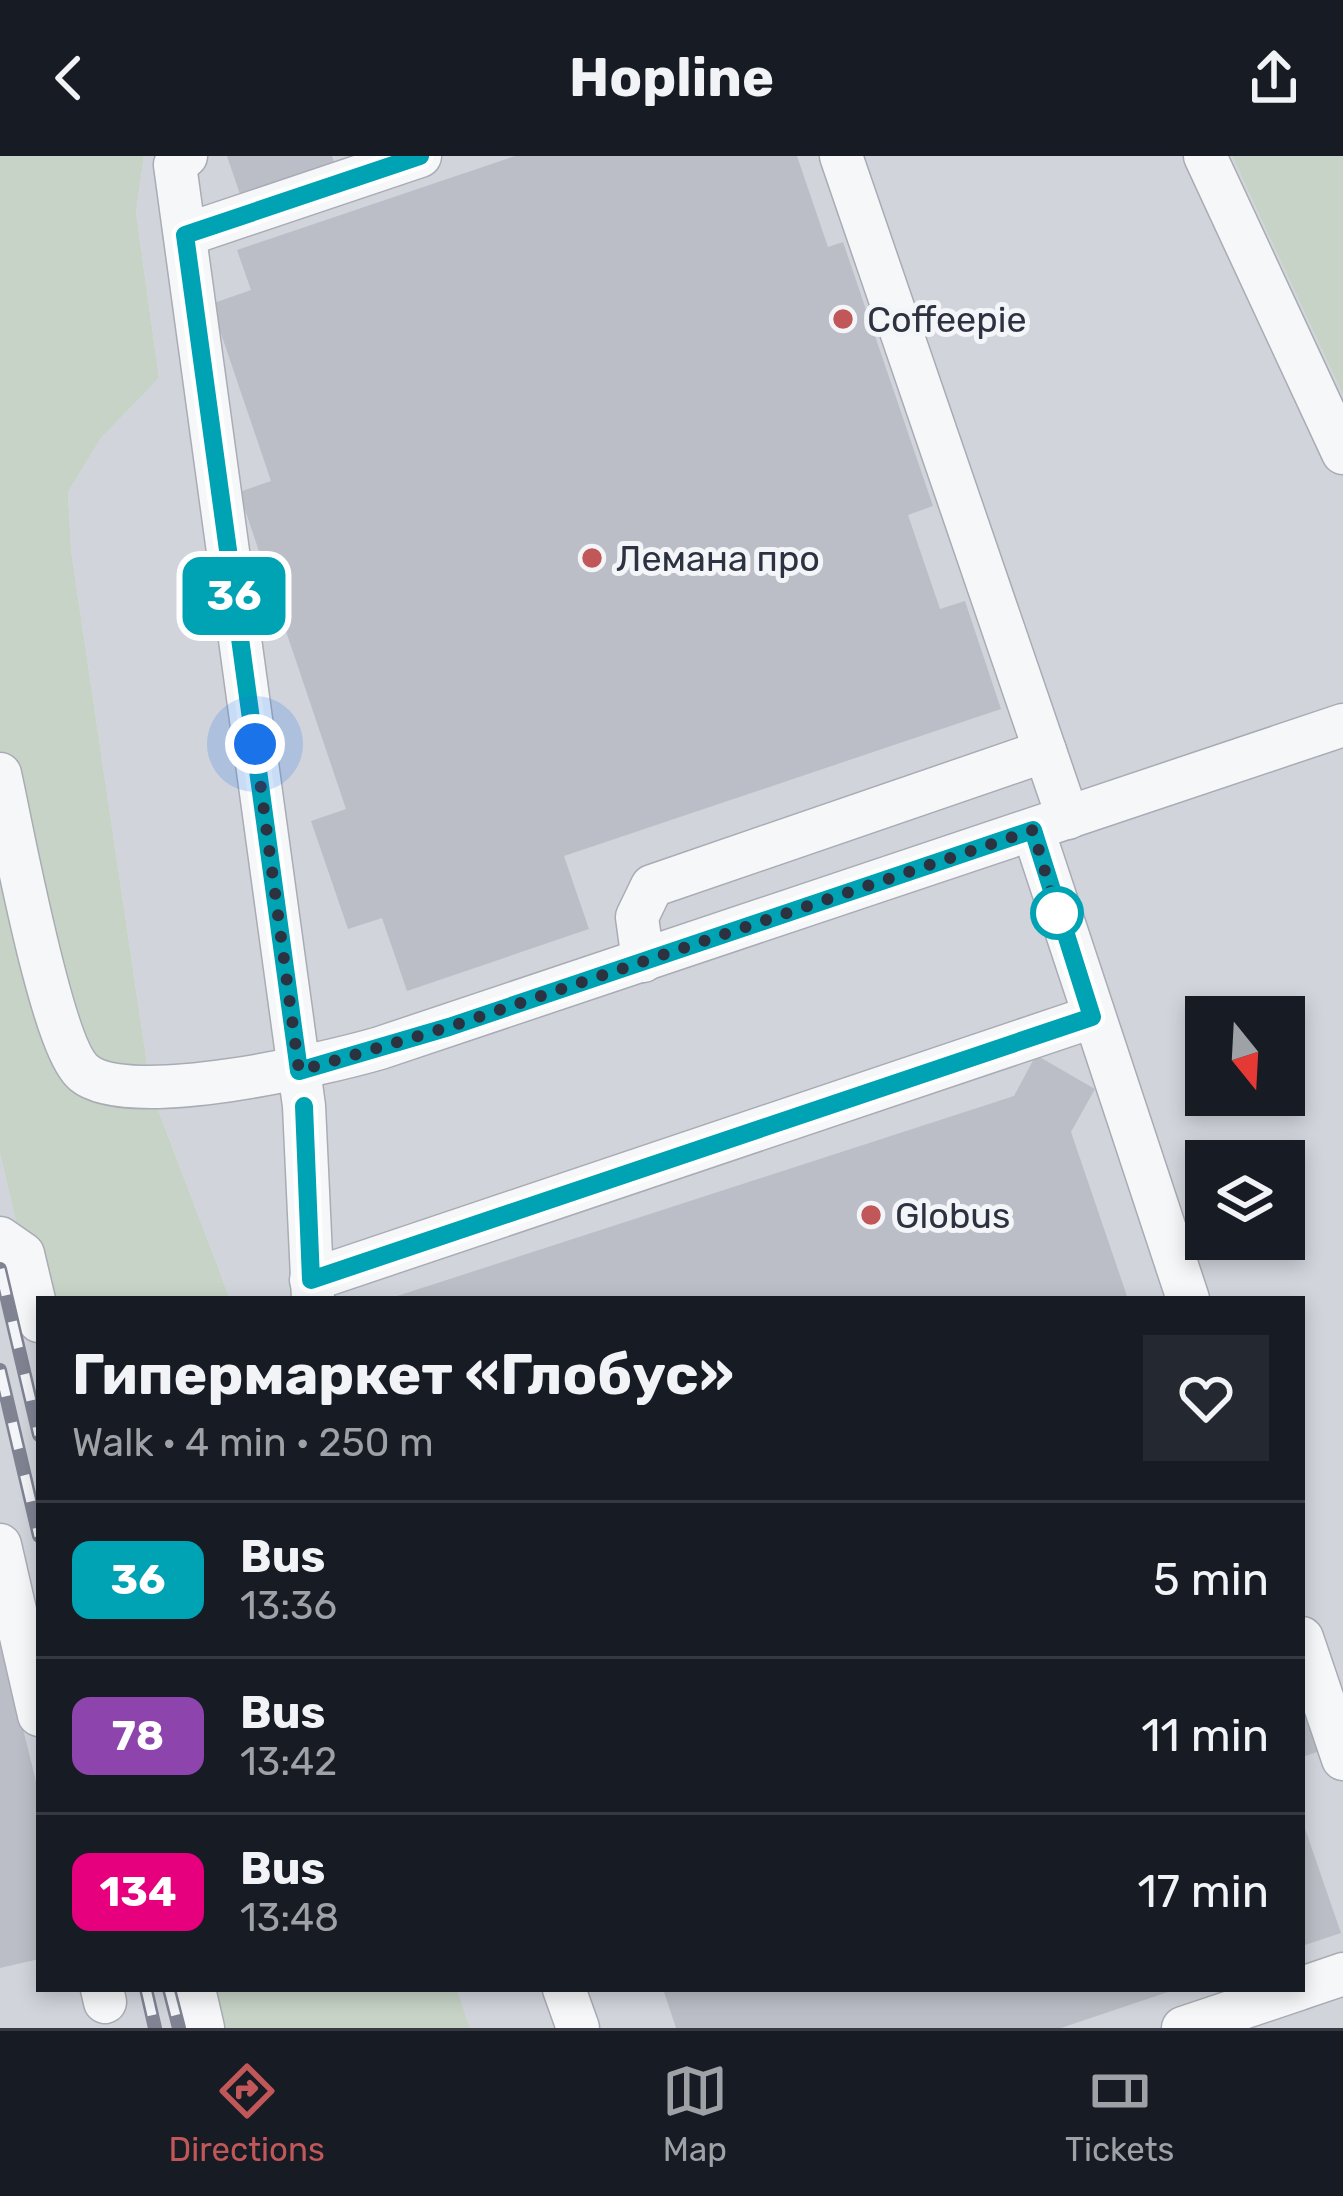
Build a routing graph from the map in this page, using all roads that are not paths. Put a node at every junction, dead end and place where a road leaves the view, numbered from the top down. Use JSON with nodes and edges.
{"nodes":[{"id":1,"x":186,"y":156,"type":"edge"},
{"id":2,"x":420,"y":156,"type":"edge"},
{"id":3,"x":842,"y":156,"type":"edge"},
{"id":4,"x":1205,"y":156,"type":"edge"},
{"id":5,"x":185,"y":235,"type":"junction"},
{"id":6,"x":1343,"y":453,"type":"edge"},
{"id":7,"x":1343,"y":725,"type":"edge"},
{"id":8,"x":1045,"y":751,"type":"junction"},
{"id":9,"x":0,"y":775,"type":"edge"},
{"id":10,"x":1050,"y":824,"type":"junction"},
{"id":11,"x":643,"y":962,"type":"junction"},
{"id":12,"x":1092,"y":1017,"type":"junction"},
{"id":13,"x":299,"y":1071,"type":"junction"},
{"id":14,"x":0,"y":1238,"type":"edge"},
{"id":15,"x":312,"y":1290,"type":"edge"},
{"id":16,"x":1187,"y":1296,"type":"edge"},
{"id":17,"x":36,"y":1308,"type":"edge"},
{"id":18,"x":0,"y":1545,"type":"edge"},
{"id":19,"x":1305,"y":1647,"type":"edge"},
{"id":20,"x":36,"y":1702,"type":"edge"},
{"id":21,"x":1343,"y":1759,"type":"edge"},
{"id":22,"x":1343,"y":1974,"type":"edge"},
{"id":23,"x":1305,"y":1986,"type":"edge"},
{"id":24,"x":195,"y":1992,"type":"edge"},
{"id":25,"x":565,"y":1992,"type":"edge"},
{"id":26,"x":1288,"y":1992,"type":"edge"},
{"id":27,"x":203,"y":2028,"type":"edge"},
{"id":28,"x":578,"y":2028,"type":"edge"},
{"id":29,"x":1184,"y":2028,"type":"edge"}],
"edges":[{"from":1,"to":5,"type":"lane"},
{"from":2,"to":5,"type":"lane"},
{"from":3,"to":8,"type":"lane"},
{"from":4,"to":6,"type":"lane"},
{"from":5,"to":13,"type":"lane"},
{"from":7,"to":10,"type":"lane"},
{"from":8,"to":10,"type":"lane"},
{"from":8,"to":11,"type":"lane"},
{"from":9,"to":13,"type":"lane"},
{"from":10,"to":11,"type":"lane"},
{"from":10,"to":12,"type":"lane"},
{"from":11,"to":13,"type":"lane"},
{"from":12,"to":15,"type":"lane"},
{"from":12,"to":16,"type":"lane"},
{"from":13,"to":15,"type":"lane"},
{"from":14,"to":17,"type":"lane"},
{"from":18,"to":20,"type":"lane"},
{"from":19,"to":21,"type":"lane"},
{"from":22,"to":23,"type":"lane"},
{"from":24,"to":27,"type":"lane"},
{"from":25,"to":28,"type":"lane"},
{"from":26,"to":29,"type":"lane"}]}
